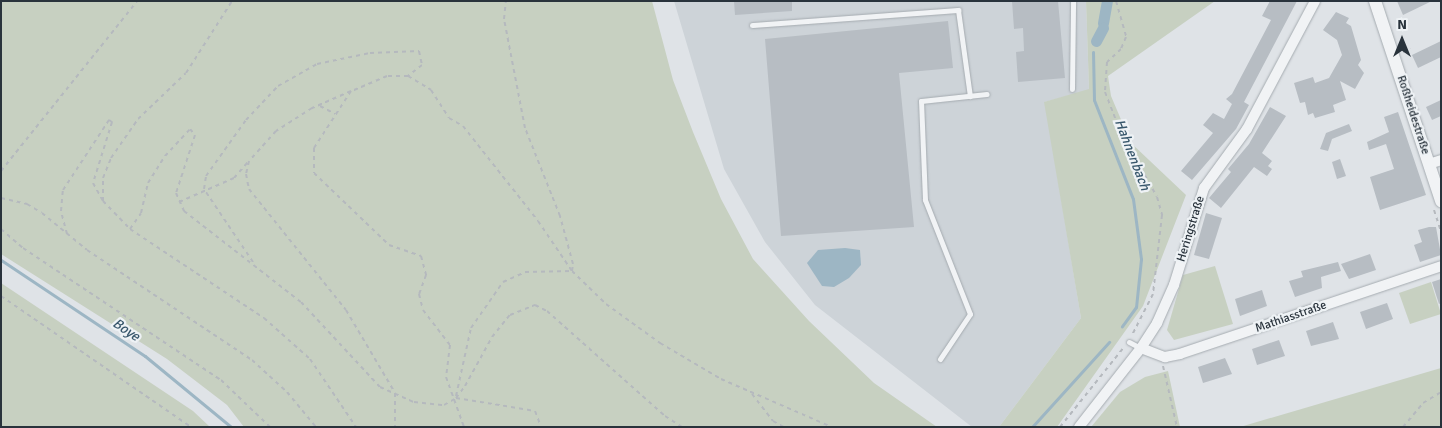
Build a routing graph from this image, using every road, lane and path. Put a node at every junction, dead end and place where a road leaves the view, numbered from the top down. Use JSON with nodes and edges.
{"nodes":[{"id":1,"x":137,"y":1,"type":"edge"},
{"id":2,"x":232,"y":1,"type":"edge"},
{"id":3,"x":506,"y":1,"type":"edge"},
{"id":4,"x":1073,"y":1,"type":"edge"},
{"id":5,"x":1116,"y":1,"type":"edge"},
{"id":6,"x":1315,"y":1,"type":"edge"},
{"id":7,"x":1375,"y":1,"type":"edge"},
{"id":8,"x":752,"y":25,"type":"dead end"},
{"id":9,"x":1410,"y":49,"type":"dead end"},
{"id":10,"x":1400,"y":52,"type":"dead end"},
{"id":11,"x":408,"y":76,"type":"junction"},
{"id":12,"x":1072,"y":89,"type":"dead end"},
{"id":13,"x":351,"y":91,"type":"junction"},
{"id":14,"x":987,"y":94,"type":"dead end"},
{"id":15,"x":970,"y":96,"type":"junction"},
{"id":16,"x":318,"y":105,"type":"junction"},
{"id":17,"x":336,"y":114,"type":"junction"},
{"id":18,"x":249,"y":161,"type":"junction"},
{"id":19,"x":1435,"y":162,"type":"edge"},
{"id":20,"x":1,"y":172,"type":"edge"},
{"id":21,"x":204,"y":189,"type":"junction"},
{"id":22,"x":1,"y":198,"type":"edge"},
{"id":23,"x":103,"y":201,"type":"junction"},
{"id":24,"x":1441,"y":201,"type":"edge"},
{"id":25,"x":179,"y":202,"type":"junction"},
{"id":26,"x":1,"y":228,"type":"edge"},
{"id":27,"x":130,"y":229,"type":"junction"},
{"id":28,"x":67,"y":234,"type":"junction"},
{"id":29,"x":254,"y":264,"type":"junction"},
{"id":30,"x":1441,"y":266,"type":"edge"},
{"id":31,"x":572,"y":272,"type":"junction"},
{"id":32,"x":1,"y":296,"type":"edge"},
{"id":33,"x":1128,"y":341,"type":"junction"},
{"id":34,"x":1142,"y":348,"type":"junction"},
{"id":35,"x":1161,"y":356,"type":"junction"},
{"id":36,"x":940,"y":359,"type":"dead end"},
{"id":37,"x":1441,"y":392,"type":"edge"},
{"id":38,"x":395,"y":393,"type":"junction"},
{"id":39,"x":752,"y":394,"type":"junction"},
{"id":40,"x":456,"y":398,"type":"junction"},
{"id":41,"x":191,"y":427,"type":"edge"},
{"id":42,"x":270,"y":427,"type":"edge"},
{"id":43,"x":316,"y":427,"type":"edge"},
{"id":44,"x":356,"y":427,"type":"edge"},
{"id":45,"x":395,"y":427,"type":"edge"},
{"id":46,"x":464,"y":427,"type":"edge"},
{"id":47,"x":541,"y":427,"type":"edge"},
{"id":48,"x":682,"y":427,"type":"edge"},
{"id":49,"x":784,"y":427,"type":"edge"},
{"id":50,"x":832,"y":427,"type":"edge"},
{"id":51,"x":1060,"y":427,"type":"edge"},
{"id":52,"x":1079,"y":427,"type":"edge"},
{"id":53,"x":1177,"y":427,"type":"edge"},
{"id":54,"x":1403,"y":427,"type":"edge"}],
"edges":[{"from":1,"to":20,"type":"path"},
{"from":2,"to":23,"type":"path"},
{"from":3,"to":31,"type":"path"},
{"from":4,"to":12,"type":"lane"},
{"from":5,"to":33,"type":"path"},
{"from":6,"to":34,"type":"street","name":"Heringstraße"},
{"from":7,"to":19,"type":"street","name":"Roßheidestraße"},
{"from":8,"to":15,"type":"lane"},
{"from":9,"to":10,"type":"path"},
{"from":11,"to":13,"type":"path"},
{"from":11,"to":21,"type":"path"},
{"from":11,"to":31,"type":"path"},
{"from":13,"to":16,"type":"path"},
{"from":13,"to":17,"type":"path"},
{"from":14,"to":15,"type":"lane"},
{"from":15,"to":36,"type":"lane"},
{"from":16,"to":17,"type":"path"},
{"from":16,"to":18,"type":"path"},
{"from":17,"to":40,"type":"path"},
{"from":18,"to":21,"type":"path"},
{"from":18,"to":38,"type":"path"},
{"from":19,"to":24,"type":"street","name":"Roßheidestraße"},
{"from":21,"to":25,"type":"path"},
{"from":21,"to":29,"type":"path"},
{"from":22,"to":28,"type":"path"},
{"from":23,"to":27,"type":"path"},
{"from":23,"to":28,"type":"path"},
{"from":25,"to":27,"type":"path"},
{"from":25,"to":29,"type":"path"},
{"from":26,"to":42,"type":"path"},
{"from":27,"to":44,"type":"path"},
{"from":28,"to":43,"type":"path"},
{"from":29,"to":38,"type":"path"},
{"from":30,"to":35,"type":"street","name":"Mathiasstraße"},
{"from":31,"to":39,"type":"path"},
{"from":31,"to":40,"type":"path"},
{"from":32,"to":41,"type":"path"},
{"from":33,"to":34,"type":"lane"},
{"from":33,"to":51,"type":"path"},
{"from":34,"to":35,"type":"street"},
{"from":34,"to":52,"type":"street","name":"Heringstraße"},
{"from":35,"to":53,"type":"path"},
{"from":37,"to":54,"type":"path"},
{"from":38,"to":40,"type":"path"},
{"from":38,"to":45,"type":"path"},
{"from":39,"to":49,"type":"path"},
{"from":39,"to":50,"type":"path"},
{"from":40,"to":46,"type":"path"},
{"from":40,"to":47,"type":"path"},
{"from":40,"to":48,"type":"path"}]}
